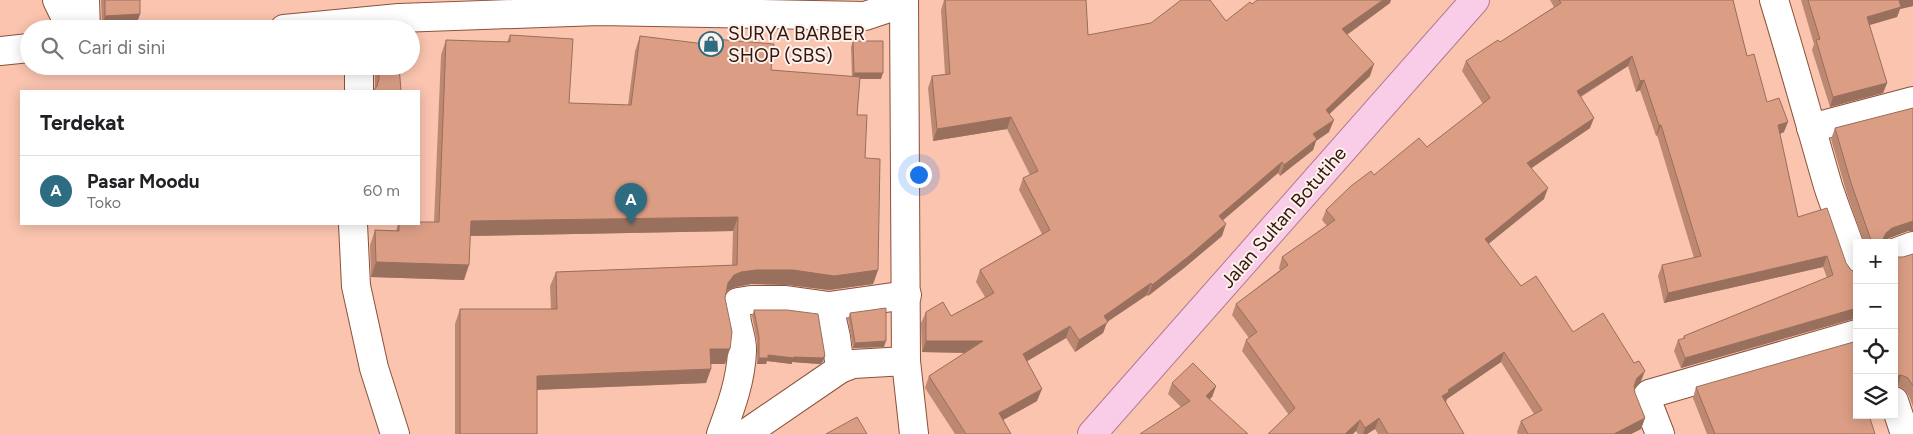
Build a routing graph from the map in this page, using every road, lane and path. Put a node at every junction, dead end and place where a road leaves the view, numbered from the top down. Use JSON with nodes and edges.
{"nodes":[{"id":1,"x":57,"y":0,"type":"edge"},
{"id":2,"x":85,"y":0,"type":"edge"},
{"id":3,"x":1474,"y":0,"type":"edge"},
{"id":4,"x":1774,"y":0,"type":"edge"},
{"id":5,"x":904,"y":2,"type":"edge"},
{"id":6,"x":654,"y":6,"type":"edge"},
{"id":7,"x":397,"y":9,"type":"edge"},
{"id":8,"x":67,"y":20,"type":"edge"},
{"id":9,"x":86,"y":20,"type":"edge"},
{"id":10,"x":372,"y":20,"type":"edge"},
{"id":11,"x":20,"y":49,"type":"edge"},
{"id":12,"x":0,"y":51,"type":"edge"},
{"id":13,"x":359,"y":75,"type":"edge"},
{"id":14,"x":358,"y":90,"type":"edge"},
{"id":15,"x":1913,"y":101,"type":"edge"},
{"id":16,"x":1811,"y":128,"type":"junction"},
{"id":17,"x":353,"y":225,"type":"edge"},
{"id":18,"x":1913,"y":246,"type":"edge"},
{"id":19,"x":1898,"y":252,"type":"edge"},
{"id":20,"x":1853,"y":258,"type":"edge"},
{"id":21,"x":907,"y":295,"type":"junction"},
{"id":22,"x":828,"y":306,"type":"junction"},
{"id":23,"x":1853,"y":335,"type":"edge"},
{"id":24,"x":906,"y":361,"type":"junction"},
{"id":25,"x":840,"y":369,"type":"junction"},
{"id":26,"x":1898,"y":413,"type":"edge"},
{"id":27,"x":395,"y":434,"type":"edge"},
{"id":28,"x":720,"y":434,"type":"edge"},
{"id":29,"x":746,"y":434,"type":"edge"},
{"id":30,"x":914,"y":434,"type":"edge"},
{"id":31,"x":1092,"y":434,"type":"edge"},
{"id":32,"x":1660,"y":434,"type":"edge"},
{"id":33,"x":1905,"y":434,"type":"edge"}],
"edges":[{"from":1,"to":8,"type":"street"},
{"from":2,"to":9,"type":"street"},
{"from":3,"to":31,"type":"main road","name":"Jalan Sultan Botutihe"},
{"from":4,"to":16,"type":"street"},
{"from":5,"to":6,"type":"street"},
{"from":5,"to":21,"type":"street"},
{"from":6,"to":7,"type":"street"},
{"from":7,"to":10,"type":"street"},
{"from":11,"to":12,"type":"street"},
{"from":13,"to":14,"type":"street"},
{"from":15,"to":16,"type":"street"},
{"from":16,"to":20,"type":"street"},
{"from":17,"to":27,"type":"street"},
{"from":18,"to":19,"type":"street"},
{"from":21,"to":22,"type":"street"},
{"from":21,"to":24,"type":"street"},
{"from":22,"to":25,"type":"street"},
{"from":22,"to":28,"type":"street"},
{"from":23,"to":32,"type":"street"},
{"from":24,"to":25,"type":"street"},
{"from":24,"to":30,"type":"street"},
{"from":25,"to":29,"type":"street"},
{"from":26,"to":33,"type":"street"}]}
